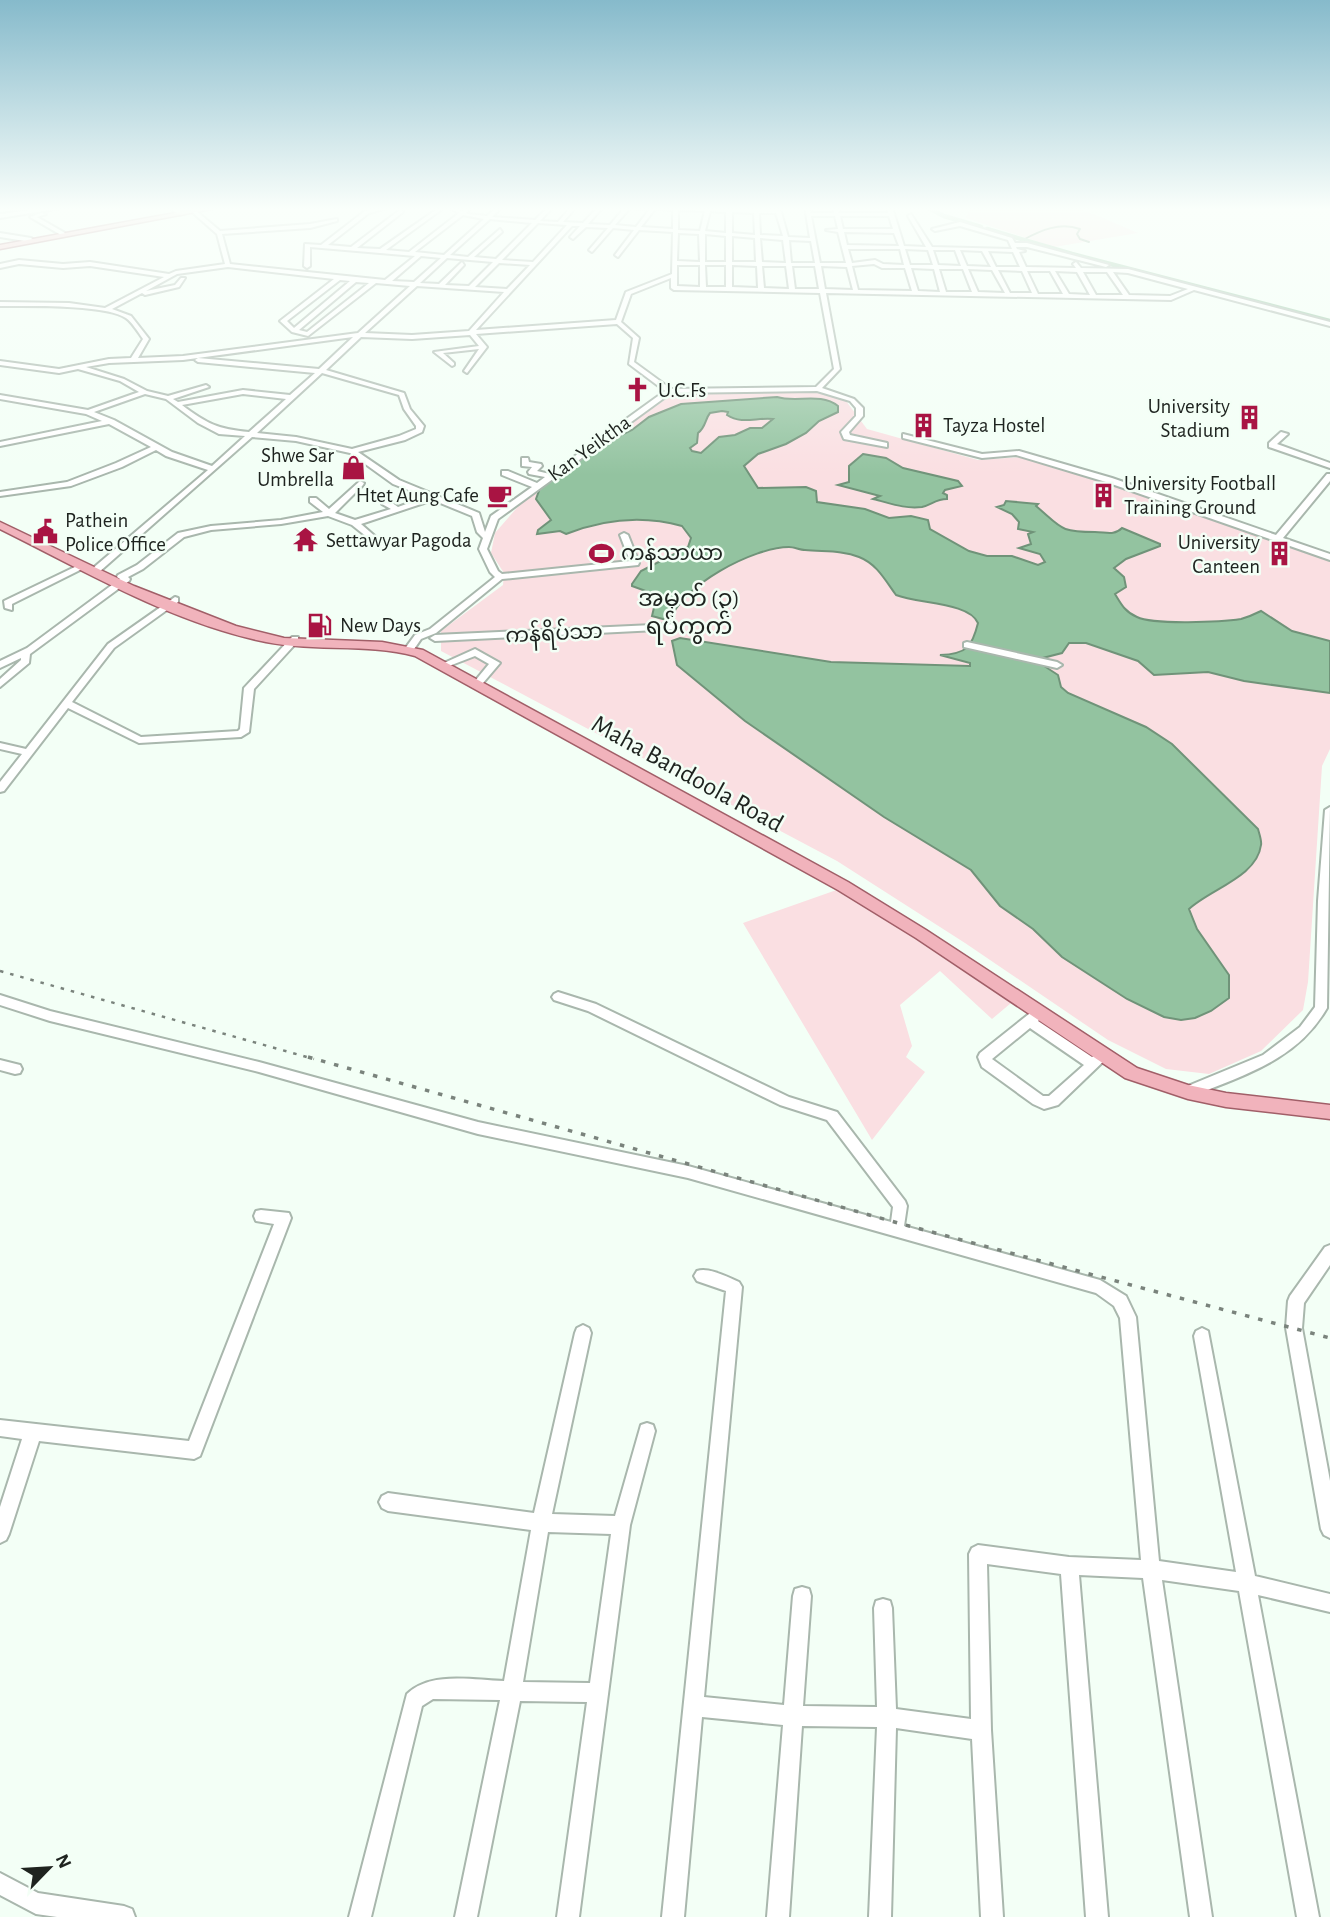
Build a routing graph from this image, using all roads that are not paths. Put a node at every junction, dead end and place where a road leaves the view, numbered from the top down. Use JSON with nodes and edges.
{"nodes":[{"id":1,"x":130,"y":296,"type":"edge"},
{"id":2,"x":312,"y":296,"type":"edge"},
{"id":3,"x":335,"y":296,"type":"edge"},
{"id":4,"x":356,"y":296,"type":"edge"},
{"id":5,"x":401,"y":296,"type":"edge"},
{"id":6,"x":504,"y":296,"type":"edge"},
{"id":7,"x":627,"y":296,"type":"edge"},
{"id":8,"x":824,"y":296,"type":"edge"},
{"id":9,"x":1109,"y":296,"type":"edge"},
{"id":10,"x":1177,"y":296,"type":"edge"},
{"id":11,"x":1226,"y":296,"type":"edge"},
{"id":12,"x":1127,"y":297,"type":"joint"},
{"id":13,"x":0,"y":304,"type":"edge"},
{"id":14,"x":57,"y":304,"type":"junction"},
{"id":15,"x":89,"y":308,"type":"junction"},
{"id":16,"x":47,"y":310,"type":"dead end"},
{"id":17,"x":106,"y":310,"type":"junction"},
{"id":18,"x":81,"y":312,"type":"dead end"},
{"id":19,"x":618,"y":322,"type":"junction"},
{"id":20,"x":1330,"y":324,"type":"edge"},
{"id":21,"x":294,"y":331,"type":"junction"},
{"id":22,"x":471,"y":332,"type":"junction"},
{"id":23,"x":358,"y":335,"type":"junction"},
{"id":24,"x":484,"y":347,"type":"junction"},
{"id":25,"x":183,"y":358,"type":"junction"},
{"id":26,"x":134,"y":359,"type":"junction"},
{"id":27,"x":0,"y":363,"type":"edge"},
{"id":28,"x":452,"y":364,"type":"dead end"},
{"id":29,"x":342,"y":366,"type":"dead end"},
{"id":30,"x":81,"y":368,"type":"junction"},
{"id":31,"x":319,"y":371,"type":"junction"},
{"id":32,"x":467,"y":371,"type":"dead end"},
{"id":33,"x":335,"y":373,"type":"junction"},
{"id":34,"x":206,"y":387,"type":"dead end"},
{"id":35,"x":818,"y":389,"type":"junction"},
{"id":36,"x":669,"y":391,"type":"junction"},
{"id":37,"x":145,"y":392,"type":"junction"},
{"id":38,"x":226,"y":395,"type":"junction"},
{"id":39,"x":0,"y":397,"type":"edge"},
{"id":40,"x":291,"y":397,"type":"junction"},
{"id":41,"x":168,"y":398,"type":"junction"},
{"id":42,"x":243,"y":401,"type":"dead end"},
{"id":43,"x":179,"y":404,"type":"junction"},
{"id":44,"x":88,"y":412,"type":"junction"},
{"id":45,"x":101,"y":417,"type":"junction"},
{"id":46,"x":112,"y":421,"type":"junction"},
{"id":47,"x":94,"y":426,"type":"junction"},
{"id":48,"x":1283,"y":434,"type":"dead end"},
{"id":49,"x":248,"y":436,"type":"junction"},
{"id":50,"x":906,"y":436,"type":"dead end"},
{"id":51,"x":0,"y":444,"type":"edge"},
{"id":52,"x":884,"y":445,"type":"dead end"},
{"id":53,"x":158,"y":446,"type":"junction"},
{"id":54,"x":352,"y":451,"type":"junction"},
{"id":55,"x":523,"y":463,"type":"dead end"},
{"id":56,"x":1330,"y":466,"type":"edge"},
{"id":57,"x":213,"y":469,"type":"junction"},
{"id":58,"x":505,"y":474,"type":"dead end"},
{"id":59,"x":1330,"y":475,"type":"edge"},
{"id":60,"x":550,"y":476,"type":"junction"},
{"id":61,"x":360,"y":483,"type":"dead end"},
{"id":62,"x":536,"y":486,"type":"junction"},
{"id":63,"x":0,"y":494,"type":"edge"},
{"id":64,"x":434,"y":497,"type":"junction"},
{"id":65,"x":313,"y":500,"type":"dead end"},
{"id":66,"x":385,"y":502,"type":"dead end"},
{"id":67,"x":397,"y":510,"type":"junction"},
{"id":68,"x":329,"y":513,"type":"junction"},
{"id":69,"x":0,"y":522,"type":"edge"},
{"id":70,"x":355,"y":523,"type":"junction"},
{"id":71,"x":480,"y":524,"type":"junction"},
{"id":72,"x":490,"y":524,"type":"junction"},
{"id":73,"x":624,"y":535,"type":"dead end"},
{"id":74,"x":485,"y":536,"type":"junction"},
{"id":75,"x":1278,"y":538,"type":"junction"},
{"id":76,"x":382,"y":547,"type":"dead end"},
{"id":77,"x":1330,"y":557,"type":"edge"},
{"id":78,"x":93,"y":568,"type":"junction"},
{"id":79,"x":500,"y":577,"type":"junction"},
{"id":80,"x":123,"y":580,"type":"junction"},
{"id":81,"x":172,"y":602,"type":"junction"},
{"id":82,"x":5,"y":605,"type":"edge"},
{"id":83,"x":674,"y":627,"type":"dead end"},
{"id":84,"x":434,"y":635,"type":"junction"},
{"id":85,"x":293,"y":641,"type":"junction"},
{"id":86,"x":98,"y":644,"type":"dead end"},
{"id":87,"x":967,"y":645,"type":"dead end"},
{"id":88,"x":111,"y":646,"type":"junction"},
{"id":89,"x":416,"y":650,"type":"junction"},
{"id":90,"x":25,"y":653,"type":"junction"},
{"id":91,"x":449,"y":663,"type":"junction"},
{"id":92,"x":0,"y":665,"type":"edge"},
{"id":93,"x":1056,"y":665,"type":"dead end"},
{"id":94,"x":480,"y":681,"type":"junction"},
{"id":95,"x":0,"y":684,"type":"edge"},
{"id":96,"x":66,"y":703,"type":"junction"},
{"id":97,"x":0,"y":746,"type":"edge"},
{"id":98,"x":29,"y":753,"type":"junction"},
{"id":99,"x":0,"y":789,"type":"edge"},
{"id":100,"x":1330,"y":810,"type":"edge"},
{"id":101,"x":558,"y":997,"type":"dead end"},
{"id":102,"x":0,"y":1000,"type":"edge"},
{"id":103,"x":1034,"y":1017,"type":"junction"},
{"id":104,"x":1097,"y":1060,"type":"junction"},
{"id":105,"x":0,"y":1065,"type":"edge"},
{"id":106,"x":15,"y":1069,"type":"dead end"},
{"id":107,"x":1203,"y":1086,"type":"junction"},
{"id":108,"x":1188,"y":1092,"type":"junction"},
{"id":109,"x":1330,"y":1102,"type":"edge"},
{"id":110,"x":1330,"y":1112,"type":"edge"},
{"id":111,"x":261,"y":1216,"type":"dead end"},
{"id":112,"x":898,"y":1223,"type":"dead end"},
{"id":113,"x":1330,"y":1252,"type":"edge"},
{"id":114,"x":702,"y":1276,"type":"dead end"},
{"id":115,"x":583,"y":1333,"type":"dead end"},
{"id":116,"x":1202,"y":1336,"type":"dead end"},
{"id":117,"x":0,"y":1428,"type":"edge"},
{"id":118,"x":647,"y":1431,"type":"dead end"},
{"id":119,"x":33,"y":1433,"type":"junction"},
{"id":120,"x":388,"y":1502,"type":"dead end"},
{"id":121,"x":541,"y":1523,"type":"junction"},
{"id":122,"x":621,"y":1525,"type":"junction"},
{"id":123,"x":1,"y":1528,"type":"edge"},
{"id":124,"x":1330,"y":1529,"type":"edge"},
{"id":125,"x":1069,"y":1566,"type":"junction"},
{"id":126,"x":1151,"y":1569,"type":"junction"},
{"id":127,"x":1248,"y":1583,"type":"junction"},
{"id":128,"x":802,"y":1596,"type":"dead end"},
{"id":129,"x":1330,"y":1603,"type":"edge"},
{"id":130,"x":883,"y":1608,"type":"dead end"},
{"id":131,"x":512,"y":1690,"type":"junction"},
{"id":132,"x":599,"y":1693,"type":"junction"},
{"id":133,"x":692,"y":1706,"type":"junction"},
{"id":134,"x":793,"y":1716,"type":"junction"},
{"id":135,"x":887,"y":1717,"type":"junction"},
{"id":136,"x":981,"y":1730,"type":"junction"},
{"id":137,"x":0,"y":1884,"type":"edge"},
{"id":138,"x":124,"y":1917,"type":"edge"},
{"id":139,"x":360,"y":1917,"type":"edge"},
{"id":140,"x":466,"y":1917,"type":"edge"},
{"id":141,"x":568,"y":1917,"type":"edge"},
{"id":142,"x":673,"y":1917,"type":"edge"},
{"id":143,"x":778,"y":1917,"type":"edge"},
{"id":144,"x":880,"y":1917,"type":"edge"},
{"id":145,"x":992,"y":1917,"type":"edge"},
{"id":146,"x":1097,"y":1917,"type":"edge"},
{"id":147,"x":1201,"y":1917,"type":"edge"},
{"id":148,"x":1308,"y":1917,"type":"edge"}],
"edges":[{"from":1,"to":17,"type":"street"},
{"from":2,"to":21,"type":"street"},
{"from":3,"to":21,"type":"street"},
{"from":4,"to":21,"type":"street"},
{"from":5,"to":23,"type":"street"},
{"from":6,"to":22,"type":"street"},
{"from":7,"to":19,"type":"street"},
{"from":8,"to":35,"type":"street"},
{"from":9,"to":12,"type":"street"},
{"from":10,"to":12,"type":"street"},
{"from":11,"to":20,"type":"street"},
{"from":13,"to":14,"type":"street"},
{"from":14,"to":15,"type":"street"},
{"from":14,"to":16,"type":"street"},
{"from":15,"to":17,"type":"street"},
{"from":15,"to":18,"type":"street"},
{"from":17,"to":26,"type":"street"},
{"from":19,"to":22,"type":"street"},
{"from":19,"to":36,"type":"street"},
{"from":22,"to":23,"type":"street"},
{"from":22,"to":24,"type":"street"},
{"from":23,"to":25,"type":"street"},
{"from":23,"to":31,"type":"street"},
{"from":24,"to":28,"type":"street"},
{"from":24,"to":32,"type":"street"},
{"from":25,"to":26,"type":"street"},
{"from":25,"to":31,"type":"street"},
{"from":26,"to":30,"type":"street"},
{"from":27,"to":30,"type":"street"},
{"from":29,"to":33,"type":"street"},
{"from":30,"to":37,"type":"street"},
{"from":31,"to":33,"type":"street"},
{"from":31,"to":40,"type":"street"},
{"from":33,"to":54,"type":"street"},
{"from":34,"to":41,"type":"street"},
{"from":35,"to":36,"type":"street"},
{"from":35,"to":52,"type":"street"},
{"from":36,"to":60,"type":"street","name":"Kan Yeiktha"},
{"from":37,"to":41,"type":"street"},
{"from":37,"to":44,"type":"street"},
{"from":38,"to":40,"type":"street"},
{"from":38,"to":42,"type":"street"},
{"from":38,"to":43,"type":"street"},
{"from":39,"to":44,"type":"street"},
{"from":40,"to":49,"type":"street"},
{"from":41,"to":43,"type":"street"},
{"from":43,"to":49,"type":"street"},
{"from":44,"to":45,"type":"street"},
{"from":45,"to":46,"type":"street"},
{"from":45,"to":47,"type":"street"},
{"from":46,"to":47,"type":"street"},
{"from":46,"to":53,"type":"street"},
{"from":47,"to":51,"type":"street"},
{"from":48,"to":56,"type":"street"},
{"from":49,"to":54,"type":"street"},
{"from":49,"to":57,"type":"street"},
{"from":50,"to":75,"type":"street"},
{"from":53,"to":57,"type":"street"},
{"from":53,"to":63,"type":"street"},
{"from":54,"to":64,"type":"street"},
{"from":55,"to":60,"type":"street"},
{"from":57,"to":78,"type":"street"},
{"from":58,"to":62,"type":"street"},
{"from":59,"to":75,"type":"street"},
{"from":60,"to":62,"type":"street","name":"Kan Yeiktha"},
{"from":61,"to":68,"type":"street"},
{"from":62,"to":72,"type":"street","name":"Kan Yeiktha"},
{"from":64,"to":67,"type":"street"},
{"from":64,"to":71,"type":"street"},
{"from":65,"to":68,"type":"street"},
{"from":66,"to":67,"type":"street"},
{"from":67,"to":70,"type":"street"},
{"from":68,"to":70,"type":"street"},
{"from":68,"to":80,"type":"street"},
{"from":69,"to":78,"type":"main road","name":"Maha Bandoola Road"},
{"from":70,"to":76,"type":"street"},
{"from":71,"to":72,"type":"street"},
{"from":71,"to":74,"type":"street"},
{"from":72,"to":74,"type":"street","name":"Kan Yeiktha"},
{"from":73,"to":79,"type":"street"},
{"from":74,"to":79,"type":"street"},
{"from":75,"to":77,"type":"street"},
{"from":78,"to":80,"type":"main road","name":"Maha Bandoola Road"},
{"from":78,"to":82,"type":"street"},
{"from":79,"to":84,"type":"street"},
{"from":80,"to":81,"type":"main road","name":"Maha Bandoola Road"},
{"from":80,"to":90,"type":"street"},
{"from":81,"to":85,"type":"main road","name":"Maha Bandoola Road"},
{"from":81,"to":88,"type":"street"},
{"from":83,"to":84,"type":"street","name":"ကန်ရိပ်သာ"},
{"from":84,"to":89,"type":"street"},
{"from":85,"to":89,"type":"main road","name":"Maha Bandoola Road"},
{"from":85,"to":96,"type":"street"},
{"from":86,"to":88,"type":"street"},
{"from":87,"to":93,"type":"street"},
{"from":88,"to":96,"type":"street"},
{"from":89,"to":91,"type":"main road","name":"Maha Bandoola Road"},
{"from":89,"to":103,"type":"main road","name":"Maha Bandoola Road"},
{"from":90,"to":92,"type":"street"},
{"from":90,"to":95,"type":"street"},
{"from":91,"to":94,"type":"main road","name":"Maha Bandoola Road"},
{"from":91,"to":94,"type":"street"},
{"from":94,"to":107,"type":"main road","name":"Maha Bandoola Road"},
{"from":96,"to":98,"type":"street"},
{"from":97,"to":98,"type":"street"},
{"from":98,"to":99,"type":"street"},
{"from":100,"to":107,"type":"street"},
{"from":101,"to":112,"type":"street"},
{"from":102,"to":126,"type":"street"},
{"from":103,"to":104,"type":"main road","name":"Maha Bandoola Road"},
{"from":103,"to":104,"type":"street"},
{"from":104,"to":108,"type":"main road","name":"Maha Bandoola Road"},
{"from":105,"to":106,"type":"street"},
{"from":107,"to":108,"type":"street"},
{"from":107,"to":109,"type":"main road","name":"Maha Bandoola Road"},
{"from":108,"to":110,"type":"main road","name":"Maha Bandoola Road"},
{"from":111,"to":119,"type":"street"},
{"from":113,"to":124,"type":"street"},
{"from":114,"to":133,"type":"street"},
{"from":115,"to":121,"type":"street"},
{"from":116,"to":127,"type":"street"},
{"from":117,"to":119,"type":"street"},
{"from":118,"to":122,"type":"street"},
{"from":119,"to":123,"type":"street"},
{"from":120,"to":121,"type":"street"},
{"from":121,"to":122,"type":"street"},
{"from":121,"to":131,"type":"street"},
{"from":122,"to":132,"type":"street"},
{"from":125,"to":126,"type":"street"},
{"from":125,"to":136,"type":"street"},
{"from":125,"to":146,"type":"street"},
{"from":126,"to":127,"type":"street"},
{"from":126,"to":147,"type":"street"},
{"from":127,"to":129,"type":"street"},
{"from":127,"to":148,"type":"street"},
{"from":128,"to":134,"type":"street"},
{"from":130,"to":135,"type":"street"},
{"from":131,"to":132,"type":"street"},
{"from":131,"to":139,"type":"street"},
{"from":131,"to":140,"type":"street"},
{"from":132,"to":141,"type":"street"},
{"from":133,"to":134,"type":"street"},
{"from":133,"to":142,"type":"street"},
{"from":134,"to":135,"type":"street"},
{"from":134,"to":143,"type":"street"},
{"from":135,"to":136,"type":"street"},
{"from":135,"to":144,"type":"street"},
{"from":136,"to":145,"type":"street"},
{"from":137,"to":138,"type":"street"}]}
